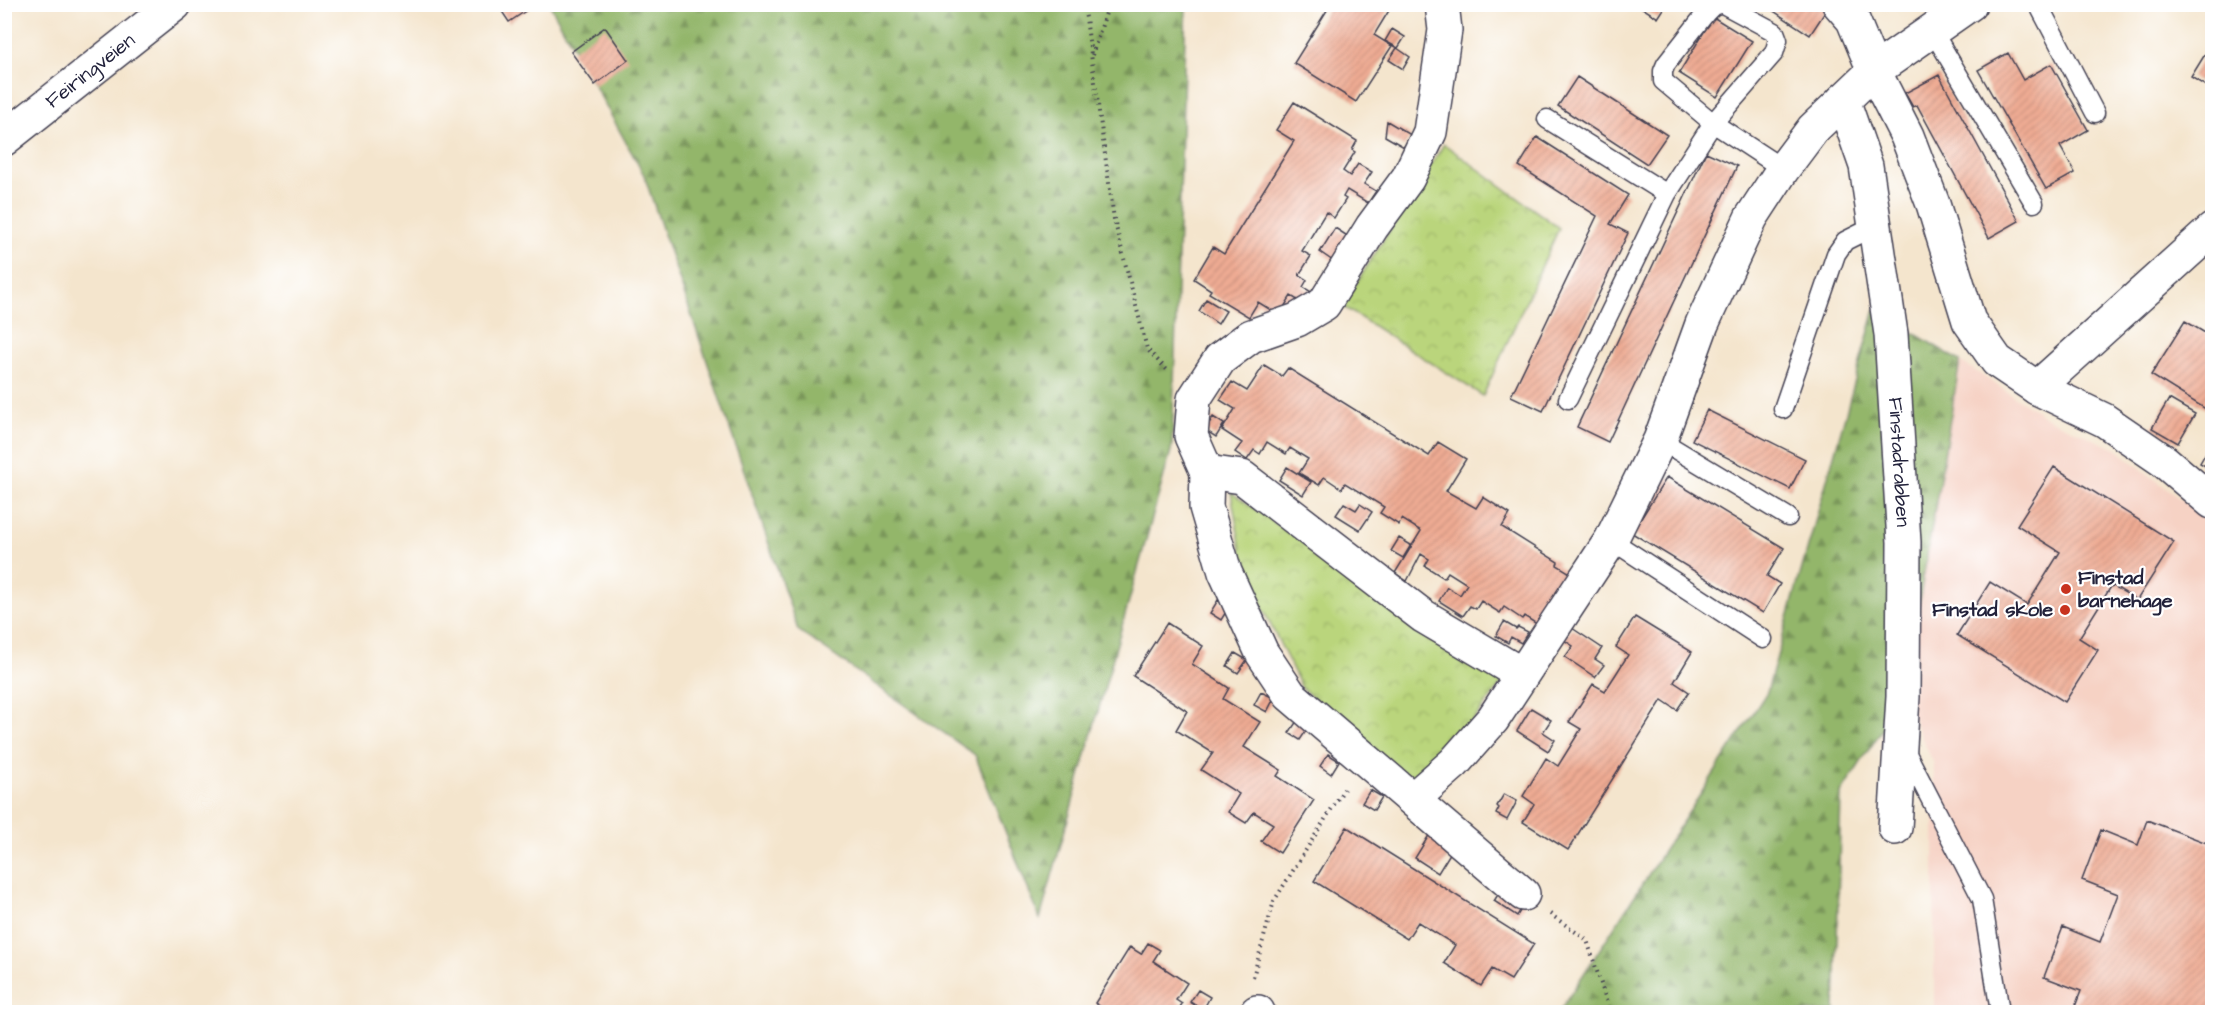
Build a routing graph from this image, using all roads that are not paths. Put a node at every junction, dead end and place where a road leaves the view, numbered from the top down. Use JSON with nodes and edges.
{"nodes":[{"id":1,"x":175,"y":4,"type":"edge"},
{"id":2,"x":1442,"y":4,"type":"edge"},
{"id":3,"x":1721,"y":4,"type":"edge"},
{"id":4,"x":1839,"y":4,"type":"edge"},
{"id":5,"x":1970,"y":4,"type":"edge"},
{"id":6,"x":2038,"y":4,"type":"edge"},
{"id":7,"x":1932,"y":30,"type":"junction"},
{"id":8,"x":1874,"y":70,"type":"junction"},
{"id":9,"x":1844,"y":100,"type":"junction"},
{"id":10,"x":2095,"y":113,"type":"dead end"},
{"id":11,"x":1547,"y":119,"type":"dead end"},
{"id":12,"x":1713,"y":123,"type":"junction"},
{"id":13,"x":4,"y":139,"type":"edge"},
{"id":14,"x":1782,"y":169,"type":"junction"},
{"id":15,"x":1667,"y":194,"type":"junction"},
{"id":16,"x":2034,"y":203,"type":"dead end"},
{"id":17,"x":1875,"y":226,"type":"junction"},
{"id":18,"x":2212,"y":230,"type":"edge"},
{"id":19,"x":2037,"y":388,"type":"junction"},
{"id":20,"x":1568,"y":399,"type":"dead end"},
{"id":21,"x":1783,"y":409,"type":"dead end"},
{"id":22,"x":1659,"y":440,"type":"junction"},
{"id":23,"x":1207,"y":472,"type":"junction"},
{"id":24,"x":2212,"y":502,"type":"edge"},
{"id":25,"x":1788,"y":517,"type":"dead end"},
{"id":26,"x":1611,"y":540,"type":"junction"},
{"id":27,"x":1763,"y":639,"type":"dead end"},
{"id":28,"x":1521,"y":674,"type":"junction"},
{"id":29,"x":1900,"y":741,"type":"junction"},
{"id":30,"x":1413,"y":800,"type":"junction"},
{"id":31,"x":1895,"y":828,"type":"dead end"},
{"id":32,"x":1523,"y":894,"type":"road end"},
{"id":33,"x":2000,"y":1012,"type":"edge"}],
"edges":[{"from":1,"to":13,"type":"street","name":"Feiringveien"},
{"from":2,"to":23,"type":"street"},
{"from":3,"to":12,"type":"lane"},
{"from":3,"to":12,"type":"lane"},
{"from":4,"to":8,"type":"street"},
{"from":5,"to":7,"type":"street"},
{"from":6,"to":10,"type":"lane"},
{"from":7,"to":8,"type":"street"},
{"from":7,"to":16,"type":"lane"},
{"from":8,"to":9,"type":"street"},
{"from":8,"to":19,"type":"street"},
{"from":9,"to":14,"type":"street"},
{"from":9,"to":17,"type":"street","name":"Finstadrabben"},
{"from":11,"to":15,"type":"lane"},
{"from":12,"to":14,"type":"lane"},
{"from":12,"to":15,"type":"lane"},
{"from":14,"to":22,"type":"street"},
{"from":15,"to":20,"type":"lane"},
{"from":17,"to":21,"type":"lane"},
{"from":17,"to":29,"type":"street","name":"Finstadrabben"},
{"from":18,"to":19,"type":"street"},
{"from":19,"to":24,"type":"street"},
{"from":22,"to":25,"type":"lane"},
{"from":22,"to":26,"type":"street"},
{"from":23,"to":28,"type":"street"},
{"from":23,"to":30,"type":"street"},
{"from":26,"to":27,"type":"lane"},
{"from":26,"to":28,"type":"street"},
{"from":28,"to":30,"type":"street"},
{"from":29,"to":31,"type":"street","name":"Finstadrabben"},
{"from":29,"to":33,"type":"lane"},
{"from":30,"to":32,"type":"street"}]}
